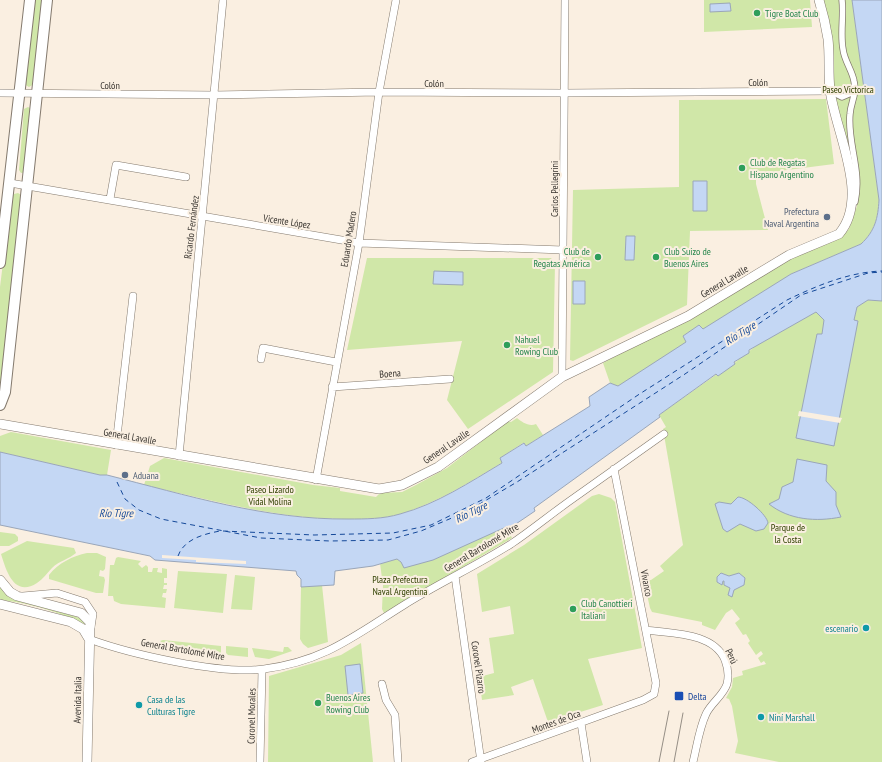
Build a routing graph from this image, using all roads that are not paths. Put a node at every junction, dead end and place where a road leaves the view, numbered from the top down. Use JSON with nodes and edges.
{"nodes":[{"id":1,"x":30,"y":0,"type":"edge"},
{"id":2,"x":47,"y":0,"type":"edge"},
{"id":3,"x":223,"y":0,"type":"edge"},
{"id":4,"x":396,"y":0,"type":"edge"},
{"id":5,"x":565,"y":0,"type":"edge"},
{"id":6,"x":819,"y":0,"type":"edge"},
{"id":7,"x":842,"y":0,"type":"edge"},
{"id":8,"x":855,"y":88,"type":"junction"},
{"id":9,"x":830,"y":91,"type":"junction"},
{"id":10,"x":380,"y":92,"type":"junction"},
{"id":11,"x":0,"y":93,"type":"edge"},
{"id":12,"x":564,"y":93,"type":"junction"},
{"id":13,"x":19,"y":94,"type":"junction"},
{"id":14,"x":38,"y":95,"type":"junction"},
{"id":15,"x":214,"y":96,"type":"junction"},
{"id":16,"x":186,"y":177,"type":"dead end"},
{"id":17,"x":10,"y":183,"type":"junction"},
{"id":18,"x":27,"y":186,"type":"junction"},
{"id":19,"x":110,"y":199,"type":"junction"},
{"id":20,"x":201,"y":215,"type":"junction"},
{"id":21,"x":850,"y":218,"type":"junction"},
{"id":22,"x":2,"y":226,"type":"edge"},
{"id":23,"x":359,"y":243,"type":"junction"},
{"id":24,"x":563,"y":250,"type":"junction"},
{"id":25,"x":0,"y":263,"type":"edge"},
{"id":26,"x":133,"y":296,"type":"dead end"},
{"id":27,"x":261,"y":359,"type":"dead end"},
{"id":28,"x":336,"y":362,"type":"junction"},
{"id":29,"x":562,"y":377,"type":"junction"},
{"id":30,"x":450,"y":378,"type":"dead end"},
{"id":31,"x":332,"y":387,"type":"junction"},
{"id":32,"x":2,"y":394,"type":"edge"},
{"id":33,"x":0,"y":405,"type":"edge"},
{"id":34,"x":0,"y":424,"type":"edge"},
{"id":35,"x":664,"y":434,"type":"dead end"},
{"id":36,"x":116,"y":445,"type":"junction"},
{"id":37,"x":179,"y":456,"type":"junction"},
{"id":38,"x":614,"y":469,"type":"junction"},
{"id":39,"x":316,"y":480,"type":"junction"},
{"id":40,"x":455,"y":576,"type":"junction"},
{"id":41,"x":0,"y":580,"type":"edge"},
{"id":42,"x":17,"y":596,"type":"junction"},
{"id":43,"x":0,"y":604,"type":"edge"},
{"id":44,"x":91,"y":627,"type":"junction"},
{"id":45,"x":646,"y":630,"type":"junction"},
{"id":46,"x":89,"y":639,"type":"junction"},
{"id":47,"x":262,"y":670,"type":"junction"},
{"id":48,"x":382,"y":684,"type":"dead end"},
{"id":49,"x":648,"y":698,"type":"joint"},
{"id":50,"x":581,"y":722,"type":"junction"},
{"id":51,"x":481,"y":760,"type":"edge"},
{"id":52,"x":87,"y":762,"type":"edge"},
{"id":53,"x":260,"y":762,"type":"edge"},
{"id":54,"x":398,"y":762,"type":"edge"},
{"id":55,"x":472,"y":762,"type":"edge"},
{"id":56,"x":587,"y":762,"type":"edge"},
{"id":57,"x":693,"y":762,"type":"edge"}],
"edges":[{"from":1,"to":13,"type":"main road"},
{"from":2,"to":14,"type":"main road"},
{"from":3,"to":15,"type":"street","name":"Ricardo Fernández"},
{"from":4,"to":10,"type":"street","name":"Eduardo Madero"},
{"from":5,"to":12,"type":"street","name":"Carlos Pellegrini"},
{"from":6,"to":9,"type":"street"},
{"from":7,"to":8,"type":"street"},
{"from":8,"to":9,"type":"street"},
{"from":8,"to":21,"type":"street"},
{"from":9,"to":12,"type":"street","name":"Colón"},
{"from":9,"to":21,"type":"street"},
{"from":10,"to":12,"type":"street","name":"Colón"},
{"from":10,"to":15,"type":"street","name":"Colón"},
{"from":10,"to":23,"type":"street","name":"Eduardo Madero"},
{"from":11,"to":13,"type":"street","name":"Colón"},
{"from":12,"to":24,"type":"street","name":"Carlos Pellegrini"},
{"from":13,"to":14,"type":"street","name":"Colón"},
{"from":13,"to":17,"type":"main road"},
{"from":14,"to":15,"type":"street","name":"Colón"},
{"from":14,"to":18,"type":"main road"},
{"from":15,"to":20,"type":"street","name":"Ricardo Fernández"},
{"from":16,"to":19,"type":"street"},
{"from":17,"to":18,"type":"street","name":"Vicente López"},
{"from":17,"to":22,"type":"main road"},
{"from":18,"to":19,"type":"street","name":"Vicente López"},
{"from":18,"to":32,"type":"main road"},
{"from":19,"to":20,"type":"street","name":"Vicente López"},
{"from":20,"to":23,"type":"street","name":"Vicente López"},
{"from":20,"to":37,"type":"street","name":"Ricardo Fernández"},
{"from":21,"to":29,"type":"street","name":"General Lavalle"},
{"from":22,"to":25,"type":"main road"},
{"from":23,"to":24,"type":"street","name":"Vicente López"},
{"from":23,"to":28,"type":"street","name":"Eduardo Madero"},
{"from":24,"to":29,"type":"street","name":"Carlos Pellegrini"},
{"from":26,"to":36,"type":"street"},
{"from":27,"to":28,"type":"street"},
{"from":28,"to":31,"type":"street","name":"Eduardo Madero"},
{"from":29,"to":39,"type":"street","name":"General Lavalle"},
{"from":30,"to":31,"type":"street","name":"Boena"},
{"from":31,"to":39,"type":"street","name":"Eduardo Madero"},
{"from":32,"to":33,"type":"main road"},
{"from":34,"to":36,"type":"street","name":"General Lavalle"},
{"from":35,"to":38,"type":"street","name":"General Bartolomé Mitre"},
{"from":36,"to":37,"type":"street","name":"General Lavalle"},
{"from":37,"to":39,"type":"street","name":"General Lavalle"},
{"from":38,"to":40,"type":"street","name":"General Bartolomé Mitre"},
{"from":38,"to":45,"type":"street","name":"Vivanco"},
{"from":40,"to":47,"type":"street","name":"General Bartolomé Mitre"},
{"from":40,"to":51,"type":"street","name":"Coronel Pizarro"},
{"from":41,"to":42,"type":"street"},
{"from":42,"to":44,"type":"street"},
{"from":42,"to":44,"type":"street"},
{"from":43,"to":46,"type":"street","name":"General Bartolomé Mitre"},
{"from":44,"to":46,"type":"street"},
{"from":45,"to":49,"type":"street","name":"Vivanco"},
{"from":45,"to":57,"type":"street","name":"Perú"},
{"from":46,"to":47,"type":"street","name":"General Bartolomé Mitre"},
{"from":46,"to":52,"type":"street","name":"Avenida Italia"},
{"from":47,"to":53,"type":"street","name":"Coronel Morales"},
{"from":48,"to":54,"type":"street"},
{"from":49,"to":50,"type":"street","name":"Montes de Oca"},
{"from":50,"to":51,"type":"street","name":"Montes de Oca"},
{"from":50,"to":56,"type":"street"},
{"from":51,"to":55,"type":"street","name":"Montes de Oca"}]}
